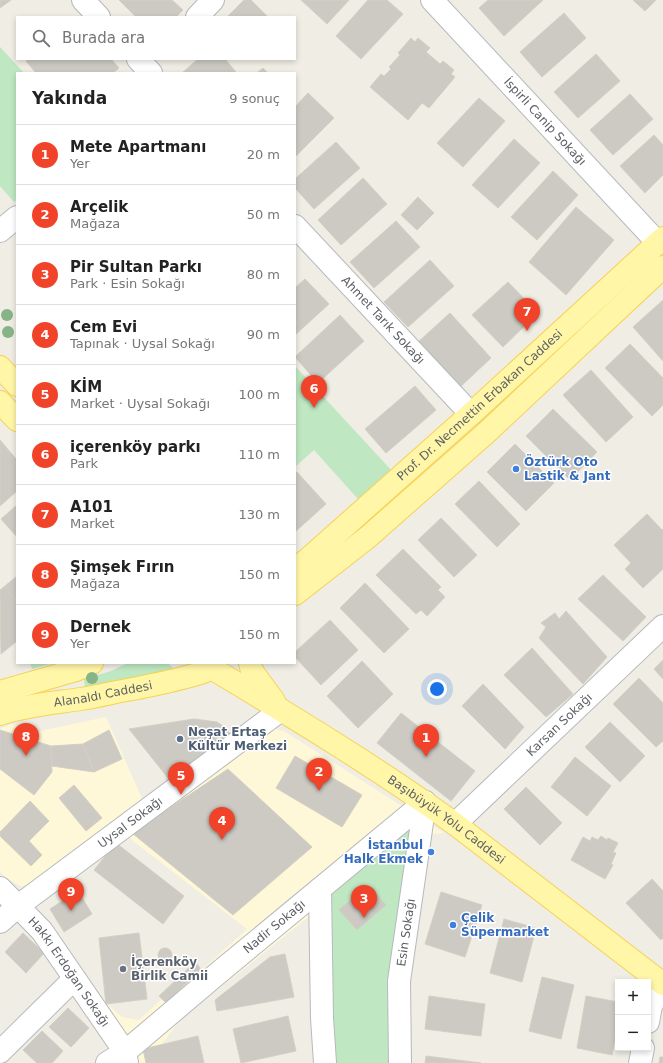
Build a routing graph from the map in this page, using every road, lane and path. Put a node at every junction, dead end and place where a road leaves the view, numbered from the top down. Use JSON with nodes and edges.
{"nodes":[{"id":1,"x":83,"y":0,"type":"edge"},
{"id":2,"x":213,"y":0,"type":"edge"},
{"id":3,"x":432,"y":0,"type":"edge"},
{"id":4,"x":98,"y":16,"type":"edge"},
{"id":5,"x":199,"y":16,"type":"edge"},
{"id":6,"x":16,"y":218,"type":"edge"},
{"id":7,"x":296,"y":227,"type":"edge"},
{"id":8,"x":0,"y":231,"type":"edge"},
{"id":9,"x":661,"y":241,"type":"edge"},
{"id":10,"x":663,"y":267,"type":"edge"},
{"id":11,"x":0,"y":367,"type":"edge"},
{"id":12,"x":16,"y":384,"type":"edge"},
{"id":13,"x":0,"y":402,"type":"edge"},
{"id":14,"x":470,"y":414,"type":"junction"},
{"id":15,"x":16,"y":419,"type":"edge"},
{"id":16,"x":296,"y":568,"type":"edge"},
{"id":17,"x":296,"y":593,"type":"edge"},
{"id":18,"x":663,"y":626,"type":"edge"},
{"id":19,"x":90,"y":664,"type":"edge"},
{"id":20,"x":238,"y":664,"type":"edge"},
{"id":21,"x":250,"y":664,"type":"edge"},
{"id":22,"x":204,"y":669,"type":"edge"},
{"id":23,"x":0,"y":692,"type":"edge"},
{"id":24,"x":281,"y":710,"type":"junction"},
{"id":25,"x":0,"y":714,"type":"edge"},
{"id":26,"x":425,"y":802,"type":"junction"},
{"id":27,"x":455,"y":824,"type":"junction"},
{"id":28,"x":0,"y":888,"type":"edge"},
{"id":29,"x":320,"y":889,"type":"junction"},
{"id":30,"x":18,"y":906,"type":"junction"},
{"id":31,"x":0,"y":922,"type":"edge"},
{"id":32,"x":74,"y":979,"type":"junction"},
{"id":33,"x":663,"y":984,"type":"edge"},
{"id":34,"x":649,"y":1015,"type":"edge"},
{"id":35,"x":642,"y":1051,"type":"edge"},
{"id":36,"x":0,"y":1052,"type":"edge"},
{"id":37,"x":120,"y":1059,"type":"edge"},
{"id":38,"x":325,"y":1063,"type":"edge"},
{"id":39,"x":400,"y":1063,"type":"edge"},
{"id":40,"x":640,"y":1063,"type":"edge"}],
"edges":[{"from":1,"to":4,"type":"street"},
{"from":2,"to":5,"type":"street"},
{"from":3,"to":9,"type":"street","name":"İspirli Canip Sokağı"},
{"from":6,"to":8,"type":"street"},
{"from":7,"to":14,"type":"street","name":"Ahmet Tarık Sokağı"},
{"from":9,"to":14,"type":"main road","name":"Prof. Dr. Necmettin Erbakan Caddesi"},
{"from":10,"to":17,"type":"main road","name":"Prof. Dr. Necmettin Erbakan Caddesi"},
{"from":11,"to":12,"type":"main road"},
{"from":13,"to":15,"type":"main road"},
{"from":14,"to":16,"type":"main road","name":"Prof. Dr. Necmettin Erbakan Caddesi"},
{"from":18,"to":27,"type":"street","name":"Karsan Sokağı"},
{"from":19,"to":23,"type":"main road","name":"Alanaldı Caddesi"},
{"from":20,"to":22,"type":"main road"},
{"from":21,"to":24,"type":"main road"},
{"from":22,"to":24,"type":"main road","name":"Başıbüyük Yolu Caddesi"},
{"from":22,"to":25,"type":"main road","name":"Alanaldı Caddesi"},
{"from":24,"to":26,"type":"main road","name":"Başıbüyük Yolu Caddesi"},
{"from":24,"to":30,"type":"street","name":"Uysal Sokağı"},
{"from":26,"to":27,"type":"main road","name":"Başıbüyük Yolu Caddesi"},
{"from":26,"to":29,"type":"street","name":"Nadir Sokağı"},
{"from":26,"to":39,"type":"street","name":"Esin Sokağı"},
{"from":27,"to":33,"type":"main road","name":"Başıbüyük Yolu Caddesi"},
{"from":28,"to":30,"type":"street","name":"Hakkı Erdoğan Sokağı"},
{"from":29,"to":37,"type":"street","name":"Nadir Sokağı"},
{"from":29,"to":38,"type":"street"},
{"from":30,"to":31,"type":"street","name":"Uysal Sokağı"},
{"from":30,"to":32,"type":"street","name":"Hakkı Erdoğan Sokağı"},
{"from":32,"to":36,"type":"street"},
{"from":32,"to":37,"type":"street","name":"Hakkı Erdoğan Sokağı"},
{"from":33,"to":34,"type":"street"},
{"from":35,"to":40,"type":"street"}]}
